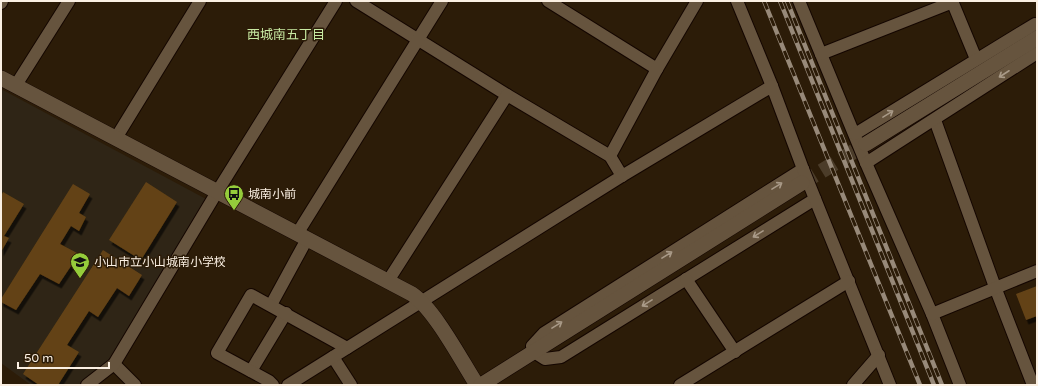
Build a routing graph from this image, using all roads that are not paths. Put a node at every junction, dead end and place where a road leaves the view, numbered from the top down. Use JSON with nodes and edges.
{"nodes":[{"id":1,"x":69,"y":1,"type":"edge"},
{"id":2,"x":200,"y":1,"type":"edge"},
{"id":3,"x":336,"y":1,"type":"edge"},
{"id":4,"x":356,"y":1,"type":"edge"},
{"id":5,"x":442,"y":1,"type":"edge"},
{"id":6,"x":548,"y":1,"type":"edge"},
{"id":7,"x":698,"y":1,"type":"edge"},
{"id":8,"x":737,"y":1,"type":"edge"},
{"id":9,"x":799,"y":1,"type":"edge"},
{"id":10,"x":952,"y":2,"type":"edge"},
{"id":11,"x":1037,"y":24,"type":"edge"},
{"id":12,"x":1037,"y":38,"type":"edge"},
{"id":13,"x":418,"y":40,"type":"junction"},
{"id":14,"x":1037,"y":53,"type":"edge"},
{"id":15,"x":821,"y":54,"type":"junction"},
{"id":16,"x":976,"y":59,"type":"junction"},
{"id":17,"x":657,"y":69,"type":"junction"},
{"id":18,"x":1,"y":78,"type":"edge"},
{"id":19,"x":16,"y":85,"type":"junction"},
{"id":20,"x":772,"y":86,"type":"junction"},
{"id":21,"x":507,"y":95,"type":"junction"},
{"id":22,"x":935,"y":120,"type":"junction"},
{"id":23,"x":854,"y":134,"type":"junction"},
{"id":24,"x":116,"y":138,"type":"junction"},
{"id":25,"x":866,"y":144,"type":"tunnel mouth"},
{"id":26,"x":610,"y":156,"type":"junction"},
{"id":27,"x":866,"y":164,"type":"junction"},
{"id":28,"x":622,"y":176,"type":"junction"},
{"id":29,"x":802,"y":176,"type":"junction"},
{"id":30,"x":217,"y":192,"type":"junction"},
{"id":31,"x":815,"y":199,"type":"junction"},
{"id":32,"x":302,"y":236,"type":"junction"},
{"id":33,"x":1037,"y":271,"type":"edge"},
{"id":34,"x":686,"y":278,"type":"junction"},
{"id":35,"x":388,"y":281,"type":"junction"},
{"id":36,"x":849,"y":281,"type":"junction"},
{"id":37,"x":995,"y":287,"type":"junction"},
{"id":38,"x":422,"y":301,"type":"junction"},
{"id":39,"x":271,"y":305,"type":"junction"},
{"id":40,"x":286,"y":313,"type":"junction"},
{"id":41,"x":932,"y":314,"type":"junction"},
{"id":42,"x":347,"y":348,"type":"junction"},
{"id":43,"x":534,"y":352,"type":"junction"},
{"id":44,"x":735,"y":352,"type":"junction"},
{"id":45,"x":879,"y":355,"type":"junction"},
{"id":46,"x":333,"y":357,"type":"junction"},
{"id":47,"x":114,"y":364,"type":"junction"},
{"id":48,"x":251,"y":371,"type":"junction"},
{"id":49,"x":87,"y":385,"type":"edge"},
{"id":50,"x":135,"y":385,"type":"edge"},
{"id":51,"x":273,"y":385,"type":"edge"},
{"id":52,"x":288,"y":385,"type":"edge"},
{"id":53,"x":351,"y":385,"type":"edge"},
{"id":54,"x":477,"y":385,"type":"edge"},
{"id":55,"x":481,"y":385,"type":"edge"},
{"id":56,"x":680,"y":385,"type":"edge"},
{"id":57,"x":853,"y":385,"type":"edge"},
{"id":58,"x":890,"y":385,"type":"edge"},
{"id":59,"x":960,"y":385,"type":"edge"},
{"id":60,"x":1033,"y":385,"type":"edge"}],
"edges":[{"from":1,"to":19,"type":"street"},
{"from":2,"to":24,"type":"street"},
{"from":3,"to":30,"type":"street"},
{"from":4,"to":13,"type":"street"},
{"from":5,"to":13,"type":"street"},
{"from":6,"to":17,"type":"street"},
{"from":7,"to":17,"type":"street"},
{"from":8,"to":20,"type":"street"},
{"from":9,"to":15,"type":"street"},
{"from":10,"to":15,"type":"street"},
{"from":10,"to":16,"type":"street"},
{"from":11,"to":16,"type":"street"},
{"from":12,"to":25,"type":"street"},
{"from":13,"to":21,"type":"street"},
{"from":13,"to":32,"type":"street"},
{"from":14,"to":22,"type":"street","one_way":true},
{"from":15,"to":23,"type":"street"},
{"from":23,"to":16,"type":"street","one_way":true},
{"from":17,"to":26,"type":"street"},
{"from":18,"to":19,"type":"street"},
{"from":19,"to":24,"type":"street"},
{"from":20,"to":28,"type":"street"},
{"from":20,"to":29,"type":"street"},
{"from":21,"to":26,"type":"street"},
{"from":21,"to":35,"type":"street"},
{"from":22,"to":27,"type":"street"},
{"from":22,"to":37,"type":"street"},
{"from":23,"to":27,"type":"street"},
{"from":24,"to":30,"type":"street"},
{"from":26,"to":28,"type":"street"},
{"from":27,"to":41,"type":"street"},
{"from":28,"to":38,"type":"street"},
{"from":29,"to":31,"type":"street"},
{"from":29,"to":43,"type":"street"},
{"from":30,"to":32,"type":"street"},
{"from":30,"to":47,"type":"street"},
{"from":31,"to":34,"type":"street","one_way":true},
{"from":31,"to":36,"type":"street"},
{"from":32,"to":35,"type":"street"},
{"from":32,"to":39,"type":"street"},
{"from":33,"to":37,"type":"street"},
{"from":34,"to":43,"type":"street","one_way":true},
{"from":34,"to":44,"type":"street"},
{"from":35,"to":38,"type":"street"},
{"from":36,"to":44,"type":"street"},
{"from":36,"to":45,"type":"street"},
{"from":37,"to":41,"type":"street"},
{"from":37,"to":60,"type":"street"},
{"from":38,"to":42,"type":"street"},
{"from":38,"to":54,"type":"street"},
{"from":39,"to":40,"type":"street"},
{"from":39,"to":48,"type":"street"},
{"from":40,"to":42,"type":"street"},
{"from":40,"to":48,"type":"street"},
{"from":41,"to":59,"type":"street"},
{"from":42,"to":46,"type":"street"},
{"from":43,"to":55,"type":"street"},
{"from":44,"to":56,"type":"street"},
{"from":45,"to":57,"type":"street"},
{"from":45,"to":58,"type":"street"},
{"from":46,"to":52,"type":"street"},
{"from":46,"to":53,"type":"street"},
{"from":47,"to":49,"type":"street"},
{"from":47,"to":50,"type":"street"},
{"from":48,"to":51,"type":"street"}]}
